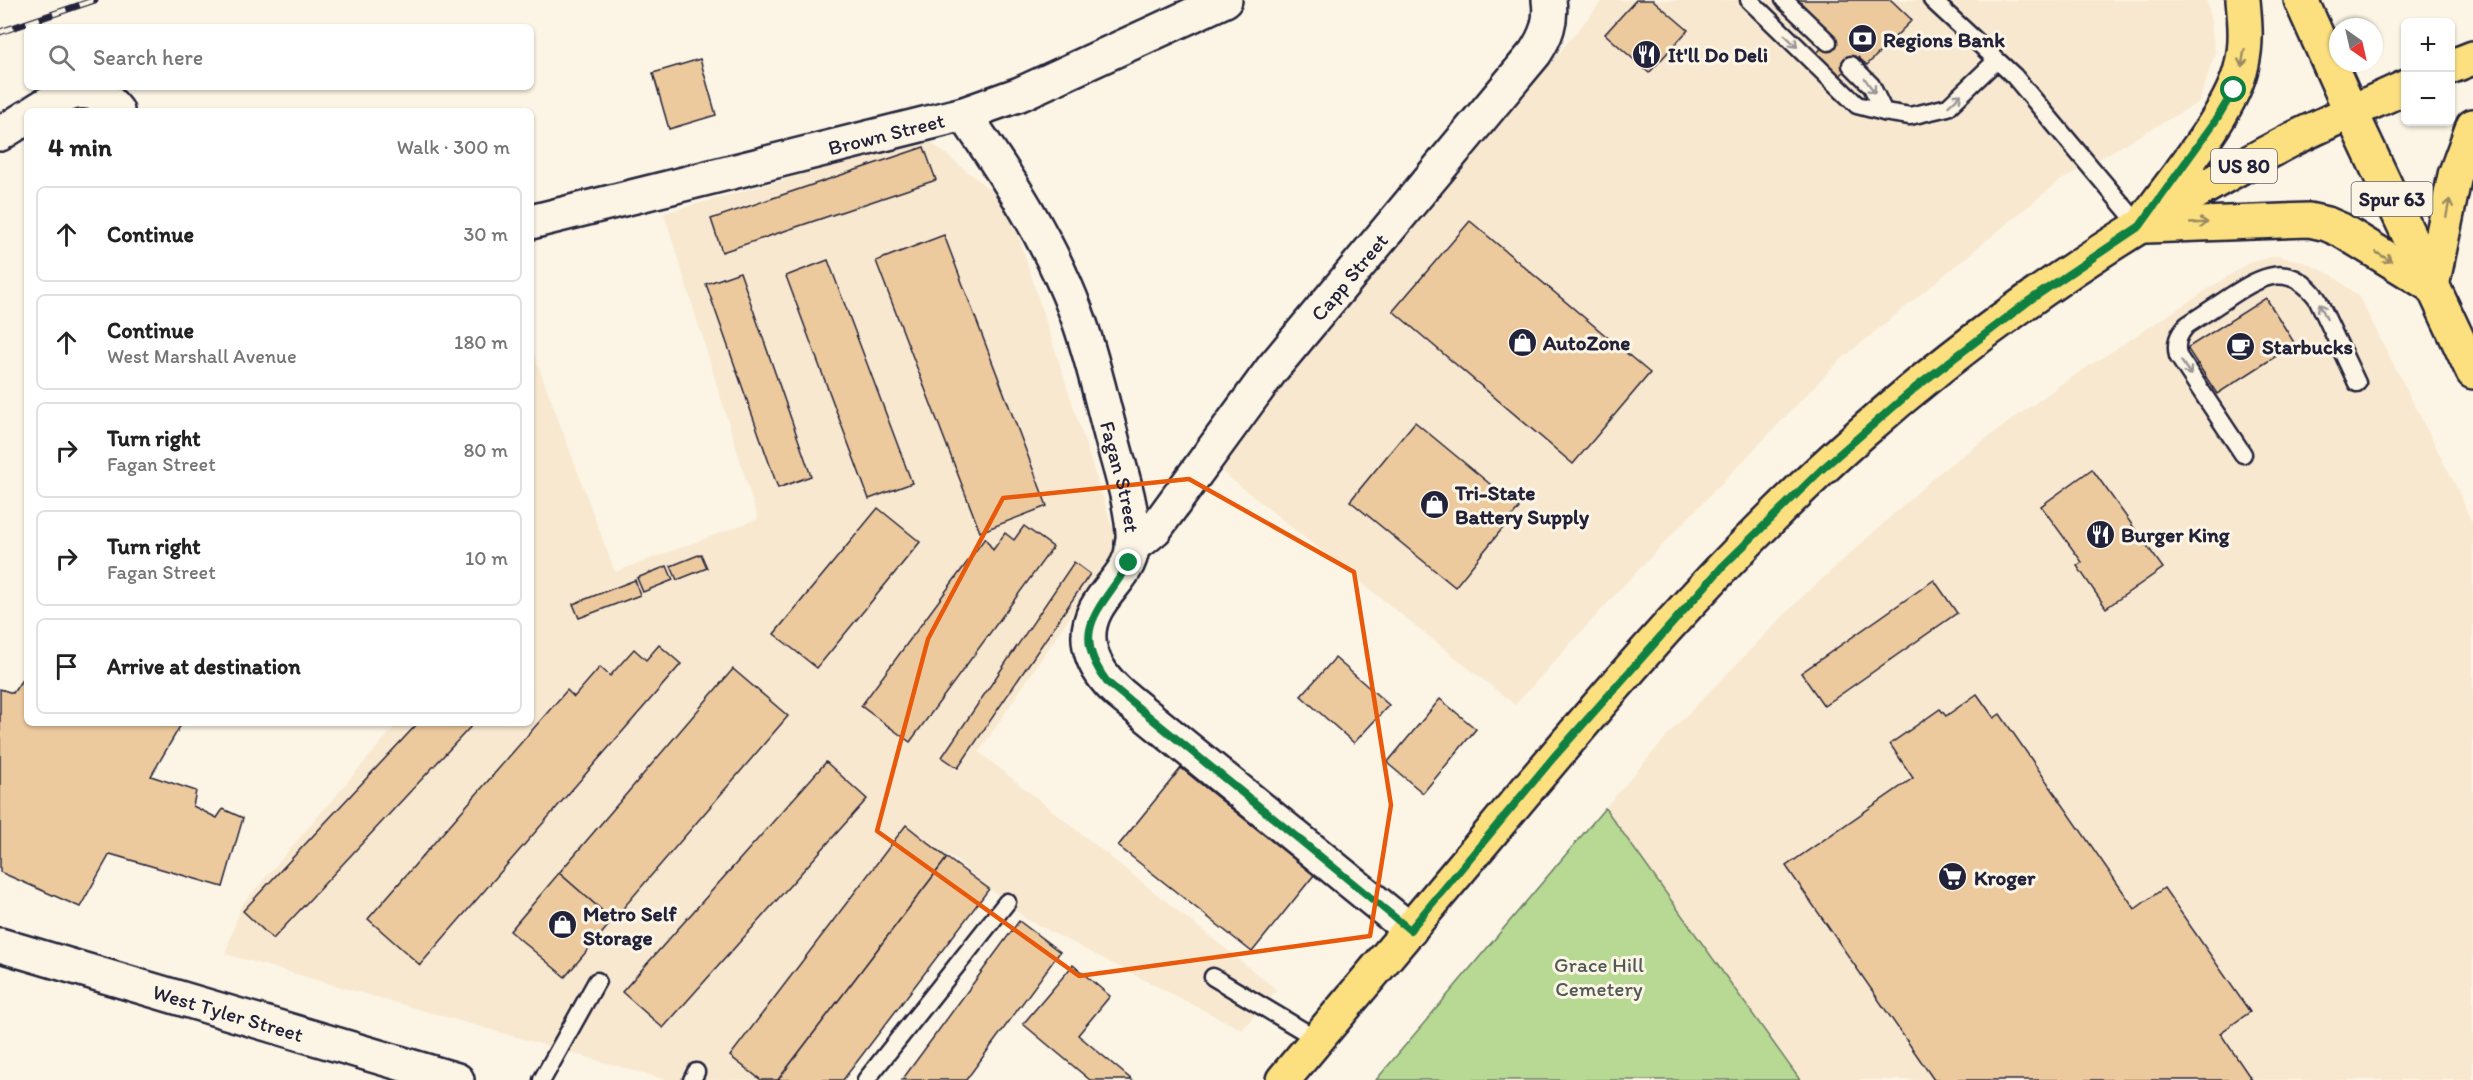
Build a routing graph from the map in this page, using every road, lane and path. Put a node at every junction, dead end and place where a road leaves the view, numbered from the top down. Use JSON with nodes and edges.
{"nodes":[{"id":1,"x":1225,"y":0,"type":"edge"},
{"id":2,"x":1749,"y":0,"type":"edge"},
{"id":3,"x":1785,"y":0,"type":"edge"},
{"id":4,"x":1932,"y":0,"type":"edge"},
{"id":5,"x":2243,"y":0,"type":"edge"},
{"id":6,"x":2301,"y":0,"type":"edge"},
{"id":7,"x":1555,"y":4,"type":"edge"},
{"id":8,"x":1828,"y":42,"type":"dead end"},
{"id":9,"x":2473,"y":58,"type":"edge"},
{"id":10,"x":1996,"y":61,"type":"junction"},
{"id":11,"x":1851,"y":65,"type":"dead end"},
{"id":12,"x":2455,"y":65,"type":"edge"},
{"id":13,"x":2401,"y":89,"type":"edge"},
{"id":14,"x":41,"y":108,"type":"edge"},
{"id":15,"x":114,"y":108,"type":"edge"},
{"id":16,"x":1884,"y":111,"type":"junction"},
{"id":17,"x":2351,"y":112,"type":"junction"},
{"id":18,"x":964,"y":114,"type":"junction"},
{"id":19,"x":24,"y":119,"type":"edge"},
{"id":20,"x":2473,"y":126,"type":"edge"},
{"id":21,"x":0,"y":134,"type":"edge"},
{"id":22,"x":534,"y":221,"type":"edge"},
{"id":23,"x":2140,"y":226,"type":"junction"},
{"id":24,"x":2432,"y":286,"type":"junction"},
{"id":25,"x":2473,"y":372,"type":"edge"},
{"id":26,"x":2357,"y":383,"type":"dead end"},
{"id":27,"x":2243,"y":454,"type":"dead end"},
{"id":28,"x":1132,"y":544,"type":"junction"},
{"id":29,"x":1006,"y":902,"type":"dead end"},
{"id":30,"x":1410,"y":930,"type":"junction"},
{"id":31,"x":0,"y":945,"type":"edge"},
{"id":32,"x":1213,"y":977,"type":"dead end"},
{"id":33,"x":597,"y":981,"type":"dead end"},
{"id":34,"x":1317,"y":1039,"type":"junction"},
{"id":35,"x":457,"y":1080,"type":"edge"},
{"id":36,"x":542,"y":1080,"type":"edge"},
{"id":37,"x":866,"y":1080,"type":"edge"},
{"id":38,"x":1283,"y":1080,"type":"edge"}],
"edges":[{"from":1,"to":18,"type":"street","name":"Brown Street"},
{"from":2,"to":16,"type":"lane","one_way":true},
{"from":3,"to":8,"type":"lane"},
{"from":4,"to":10,"type":"lane"},
{"from":5,"to":23,"type":"main road","one_way":true},
{"from":6,"to":17,"type":"main road"},
{"from":7,"to":28,"type":"street","name":"Capp Street"},
{"from":9,"to":12,"type":"main road"},
{"from":16,"to":10,"type":"lane","one_way":true},
{"from":10,"to":23,"type":"lane"},
{"from":11,"to":16,"type":"lane","one_way":true},
{"from":13,"to":17,"type":"main road","number":"US 80"},
{"from":14,"to":15,"type":"street"},
{"from":17,"to":23,"type":"main road","number":"US 80"},
{"from":17,"to":24,"type":"main road","number":"Spur 63"},
{"from":18,"to":22,"type":"street","name":"Brown Street"},
{"from":18,"to":28,"type":"street","name":"Fagan Street"},
{"from":19,"to":21,"type":"street"},
{"from":24,"to":20,"type":"main road","one_way":true},
{"from":23,"to":24,"type":"main road","one_way":true},
{"from":23,"to":30,"type":"main road","number":"US 80"},
{"from":24,"to":25,"type":"main road","number":"Spur 63"},
{"from":26,"to":27,"type":"lane","one_way":true},
{"from":28,"to":30,"type":"street","name":"Fagan Street"},
{"from":29,"to":37,"type":"lane"},
{"from":30,"to":34,"type":"main road","number":"US 80"},
{"from":31,"to":35,"type":"street","name":"West Tyler Street"},
{"from":32,"to":34,"type":"lane"},
{"from":33,"to":36,"type":"lane"},
{"from":34,"to":38,"type":"main road","number":"US 80"}]}
